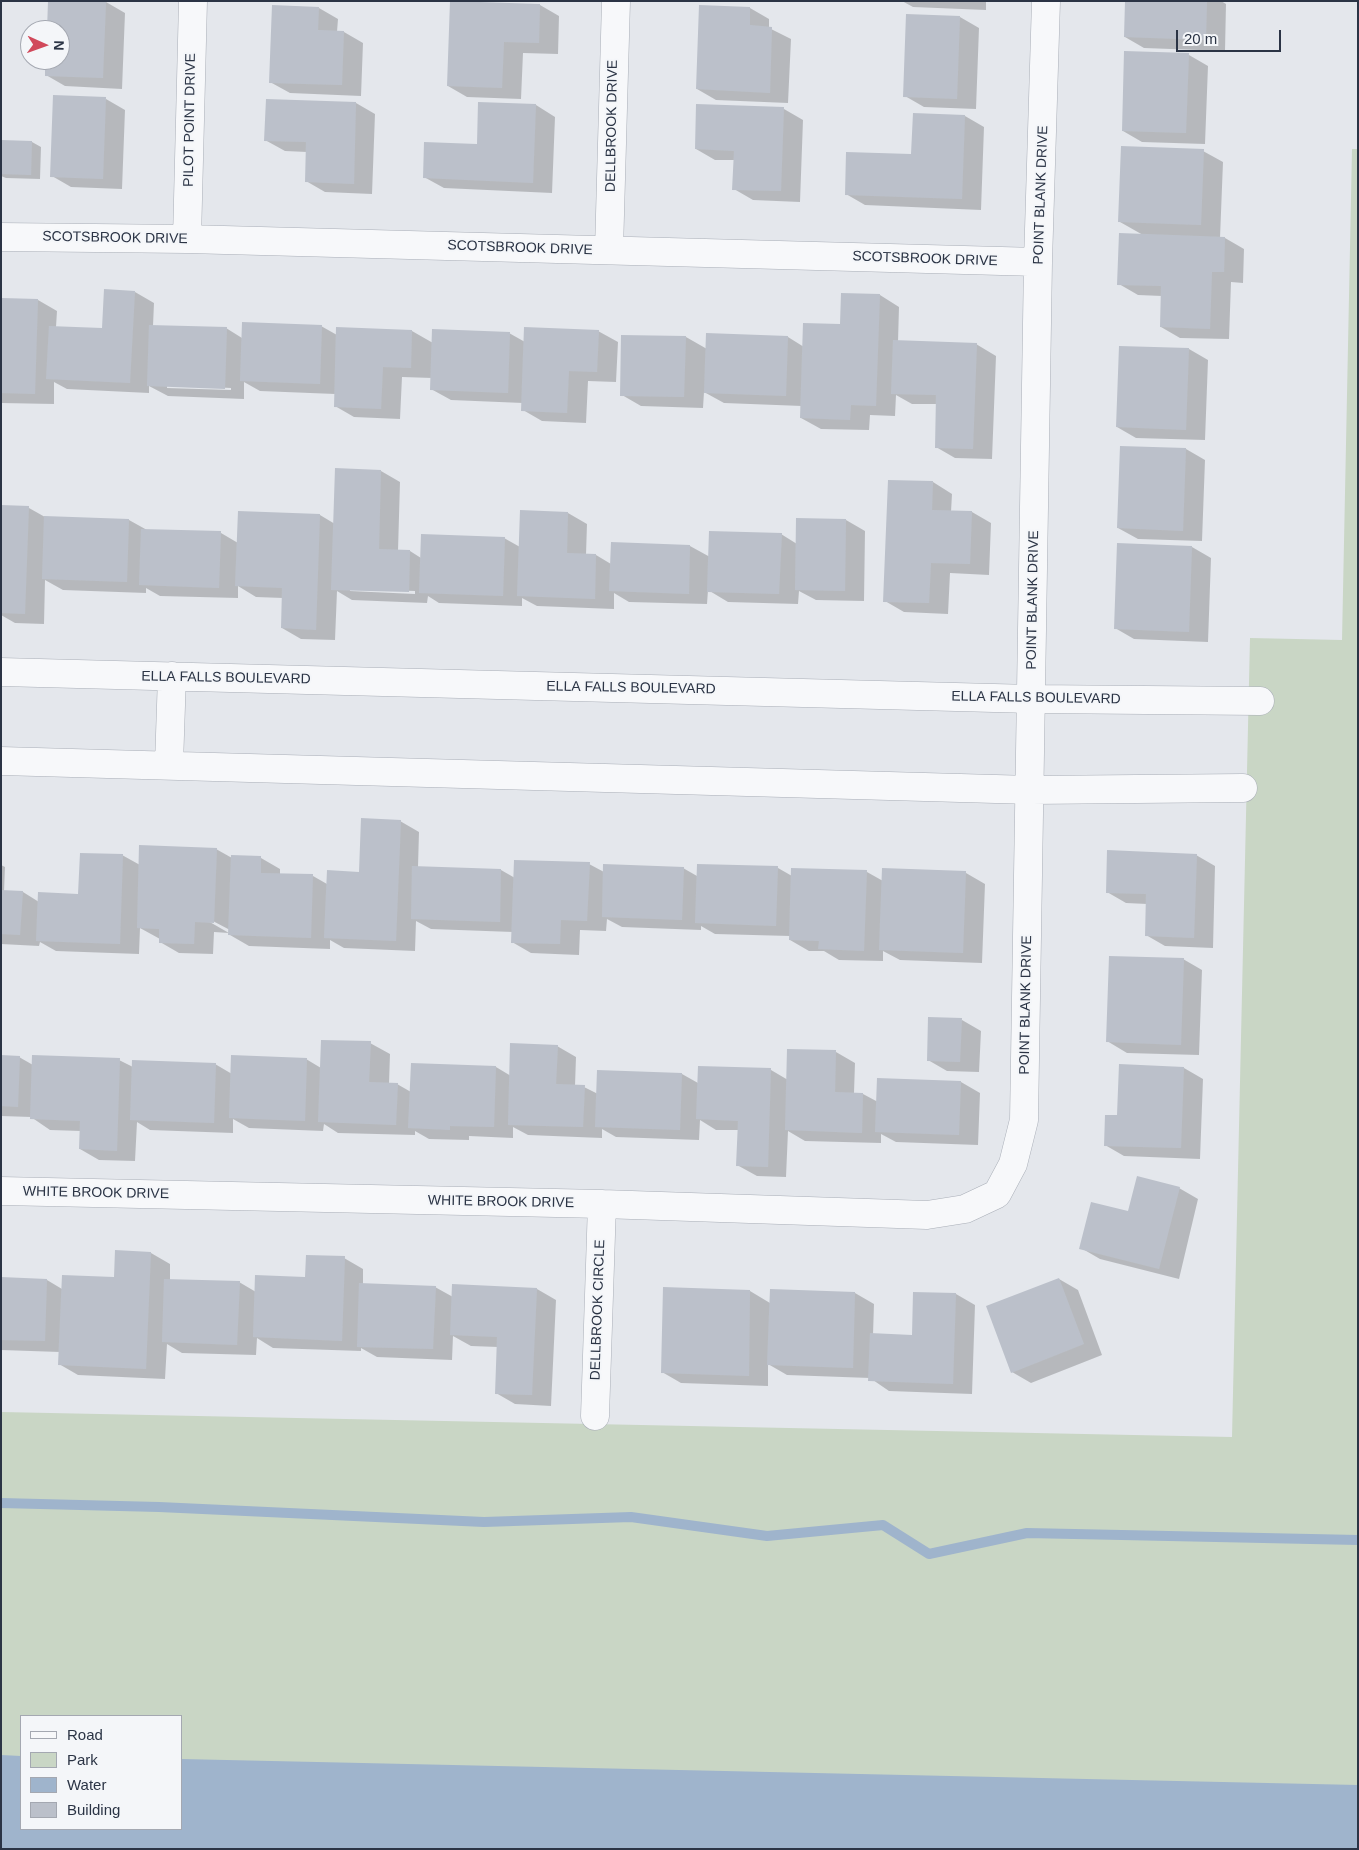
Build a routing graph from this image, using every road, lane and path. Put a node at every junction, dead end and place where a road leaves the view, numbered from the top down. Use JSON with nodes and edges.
{"nodes":[{"id":1,"x":193,"y":1,"type":"edge"},
{"id":2,"x":616,"y":1,"type":"edge"},
{"id":3,"x":1046,"y":1,"type":"edge"},
{"id":4,"x":1,"y":237,"type":"edge"},
{"id":5,"x":187,"y":239,"type":"junction"},
{"id":6,"x":609,"y":250,"type":"junction"},
{"id":7,"x":1038,"y":262,"type":"junction"},
{"id":8,"x":1,"y":672,"type":"edge"},
{"id":9,"x":172,"y":676,"type":"junction"},
{"id":10,"x":1032,"y":699,"type":"junction"},
{"id":11,"x":1260,"y":701,"type":"dead end"},
{"id":12,"x":1,"y":761,"type":"edge"},
{"id":13,"x":169,"y":764,"type":"junction"},
{"id":14,"x":1243,"y":788,"type":"dead end"},
{"id":15,"x":1030,"y":790,"type":"junction"},
{"id":16,"x":1,"y":1191,"type":"edge"},
{"id":17,"x":997,"y":1194,"type":"joint"},
{"id":18,"x":602,"y":1204,"type":"junction"},
{"id":19,"x":595,"y":1416,"type":"dead end"}],
"edges":[{"from":1,"to":5,"type":"street","name":"PILOT POINT DRIVE"},
{"from":2,"to":6,"type":"street","name":"DELLBROOK DRIVE"},
{"from":3,"to":7,"type":"street","name":"POINT BLANK DRIVE"},
{"from":4,"to":5,"type":"street","name":"SCOTSBROOK DRIVE"},
{"from":5,"to":6,"type":"street","name":"SCOTSBROOK DRIVE"},
{"from":6,"to":7,"type":"street","name":"SCOTSBROOK DRIVE"},
{"from":7,"to":10,"type":"street","name":"POINT BLANK DRIVE"},
{"from":8,"to":9,"type":"street","name":"ELLA FALLS BOULEVARD"},
{"from":9,"to":10,"type":"street","name":"ELLA FALLS BOULEVARD"},
{"from":9,"to":13,"type":"street"},
{"from":10,"to":11,"type":"street","name":"ELLA FALLS BOULEVARD"},
{"from":10,"to":15,"type":"street","name":"POINT BLANK DRIVE"},
{"from":12,"to":13,"type":"street"},
{"from":13,"to":15,"type":"street"},
{"from":14,"to":15,"type":"street"},
{"from":15,"to":17,"type":"street","name":"POINT BLANK DRIVE"},
{"from":16,"to":18,"type":"street","name":"WHITE BROOK DRIVE"},
{"from":17,"to":18,"type":"street","name":"WHITE BROOK DRIVE"},
{"from":18,"to":19,"type":"street","name":"DELLBROOK CIRCLE"}]}
